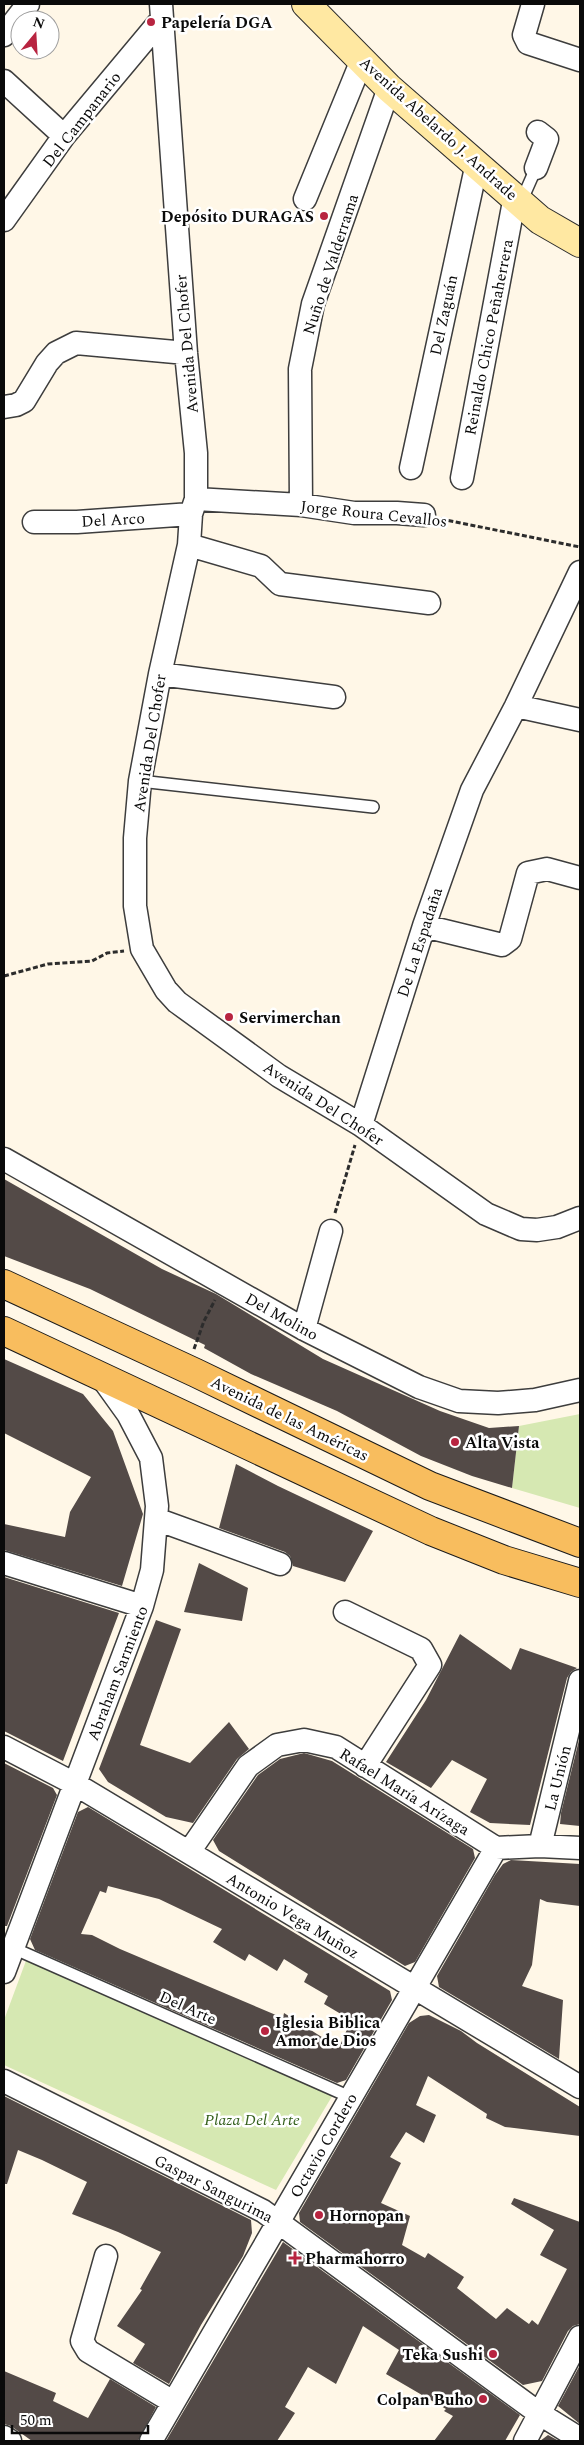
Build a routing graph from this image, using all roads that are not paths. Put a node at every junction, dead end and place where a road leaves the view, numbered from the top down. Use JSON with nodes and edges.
{"nodes":[{"id":1,"x":28,"y":4,"type":"edge"},
{"id":2,"x":306,"y":4,"type":"edge"},
{"id":3,"x":533,"y":4,"type":"edge"},
{"id":4,"x":161,"y":12,"type":"edge"},
{"id":5,"x":4,"y":35,"type":"edge"},
{"id":6,"x":362,"y":60,"type":"junction"},
{"id":7,"x":580,"y":60,"type":"edge"},
{"id":8,"x":4,"y":81,"type":"edge"},
{"id":9,"x":389,"y":88,"type":"junction"},
{"id":10,"x":538,"y":132,"type":"dead end"},
{"id":11,"x":64,"y":136,"type":"junction"},
{"id":12,"x":477,"y":163,"type":"junction"},
{"id":13,"x":536,"y":168,"type":"joint"},
{"id":14,"x":305,"y":199,"type":"dead end"},
{"id":15,"x":518,"y":199,"type":"junction"},
{"id":16,"x":4,"y":220,"type":"edge"},
{"id":17,"x":580,"y":243,"type":"edge"},
{"id":18,"x":186,"y":353,"type":"junction"},
{"id":19,"x":4,"y":407,"type":"edge"},
{"id":20,"x":410,"y":468,"type":"dead end"},
{"id":21,"x":462,"y":478,"type":"dead end"},
{"id":22,"x":301,"y":505,"type":"junction"},
{"id":23,"x":194,"y":506,"type":"junction"},
{"id":24,"x":424,"y":516,"type":"road end"},
{"id":25,"x":34,"y":522,"type":"dead end"},
{"id":26,"x":189,"y":545,"type":"junction"},
{"id":27,"x":580,"y":572,"type":"edge"},
{"id":28,"x":429,"y":604,"type":"dead end"},
{"id":29,"x":160,"y":674,"type":"junction"},
{"id":30,"x":334,"y":697,"type":"dead end"},
{"id":31,"x":516,"y":706,"type":"junction"},
{"id":32,"x":580,"y":720,"type":"edge"},
{"id":33,"x":140,"y":781,"type":"junction"},
{"id":34,"x":373,"y":808,"type":"dead end"},
{"id":35,"x":580,"y":878,"type":"edge"},
{"id":36,"x":424,"y":926,"type":"junction"},
{"id":37,"x":360,"y":1125,"type":"junction"},
{"id":38,"x":4,"y":1159,"type":"edge"},
{"id":39,"x":580,"y":1218,"type":"edge"},
{"id":40,"x":330,"y":1231,"type":"road end"},
{"id":41,"x":4,"y":1284,"type":"edge"},
{"id":42,"x":4,"y":1330,"type":"edge"},
{"id":43,"x":304,"y":1330,"type":"junction"},
{"id":44,"x":100,"y":1375,"type":"junction"},
{"id":45,"x":580,"y":1390,"type":"edge"},
{"id":46,"x":156,"y":1519,"type":"junction"},
{"id":47,"x":580,"y":1543,"type":"edge"},
{"id":48,"x":4,"y":1562,"type":"edge"},
{"id":49,"x":280,"y":1564,"type":"dead end"},
{"id":50,"x":580,"y":1583,"type":"edge"},
{"id":51,"x":142,"y":1606,"type":"junction"},
{"id":52,"x":345,"y":1612,"type":"dead end"},
{"id":53,"x":580,"y":1681,"type":"edge"},
{"id":54,"x":4,"y":1747,"type":"edge"},
{"id":55,"x":365,"y":1766,"type":"junction"},
{"id":56,"x":75,"y":1784,"type":"junction"},
{"id":57,"x":540,"y":1846,"type":"junction"},
{"id":58,"x":496,"y":1848,"type":"junction"},
{"id":59,"x":580,"y":1848,"type":"edge"},
{"id":60,"x":189,"y":1852,"type":"junction"},
{"id":61,"x":13,"y":1948,"type":"junction"},
{"id":62,"x":4,"y":1972,"type":"edge"},
{"id":63,"x":416,"y":1988,"type":"junction"},
{"id":64,"x":4,"y":2081,"type":"edge"},
{"id":65,"x":580,"y":2087,"type":"edge"},
{"id":66,"x":350,"y":2097,"type":"junction"},
{"id":67,"x":278,"y":2221,"type":"junction"},
{"id":68,"x":106,"y":2256,"type":"dead end"},
{"id":69,"x":580,"y":2337,"type":"edge"},
{"id":70,"x":173,"y":2402,"type":"junction"},
{"id":71,"x":540,"y":2414,"type":"junction"},
{"id":72,"x":4,"y":2437,"type":"edge"},
{"id":73,"x":580,"y":2440,"type":"edge"},
{"id":74,"x":10,"y":2441,"type":"edge"},
{"id":75,"x":151,"y":2441,"type":"edge"},
{"id":76,"x":525,"y":2441,"type":"edge"}],
"edges":[{"from":1,"to":5,"type":"street"},
{"from":2,"to":6,"type":"street","name":"Avenida Abelardo J. Andrade"},
{"from":3,"to":7,"type":"street"},
{"from":4,"to":11,"type":"street","name":"Del Campanario"},
{"from":4,"to":18,"type":"street","name":"Avenida Del Chofer"},
{"from":6,"to":9,"type":"street","name":"Avenida Abelardo J. Andrade"},
{"from":6,"to":14,"type":"street"},
{"from":8,"to":11,"type":"street"},
{"from":9,"to":12,"type":"street","name":"Avenida Abelardo J. Andrade"},
{"from":9,"to":22,"type":"street","name":"Nuño de Valderrama"},
{"from":10,"to":13,"type":"street"},
{"from":11,"to":16,"type":"street","name":"Del Campanario"},
{"from":12,"to":15,"type":"street","name":"Avenida Abelardo J. Andrade"},
{"from":12,"to":20,"type":"street","name":"Del Zaguán"},
{"from":13,"to":15,"type":"lane"},
{"from":15,"to":17,"type":"street","name":"Avenida Abelardo J. Andrade"},
{"from":15,"to":21,"type":"street","name":"Reinaldo Chico Peñaherrera"},
{"from":18,"to":19,"type":"street"},
{"from":18,"to":23,"type":"street","name":"Avenida Del Chofer"},
{"from":22,"to":23,"type":"street","name":"Jorge Roura Cevallos"},
{"from":22,"to":24,"type":"street","name":"Jorge Roura Cevallos"},
{"from":23,"to":25,"type":"street","name":"Del Arco"},
{"from":23,"to":26,"type":"street","name":"Avenida Del Chofer"},
{"from":26,"to":28,"type":"street"},
{"from":26,"to":29,"type":"street","name":"Avenida Del Chofer"},
{"from":27,"to":31,"type":"street","name":"De La Espadaña"},
{"from":29,"to":30,"type":"street"},
{"from":29,"to":33,"type":"street","name":"Avenida Del Chofer"},
{"from":31,"to":32,"type":"street"},
{"from":31,"to":36,"type":"street","name":"De La Espadaña"},
{"from":33,"to":34,"type":"lane"},
{"from":33,"to":37,"type":"street","name":"Avenida Del Chofer"},
{"from":35,"to":36,"type":"street"},
{"from":36,"to":37,"type":"street","name":"De La Espadaña"},
{"from":37,"to":39,"type":"street","name":"Avenida Del Chofer"},
{"from":38,"to":43,"type":"street","name":"Del Molino"},
{"from":40,"to":43,"type":"street"},
{"from":41,"to":47,"type":"main road","name":"Avenida de las Américas"},
{"from":42,"to":44,"type":"main road"},
{"from":43,"to":45,"type":"street","name":"Del Molino"},
{"from":44,"to":46,"type":"street","name":"Abraham Sarmiento"},
{"from":44,"to":50,"type":"main road"},
{"from":46,"to":49,"type":"street"},
{"from":46,"to":51,"type":"street","name":"Abraham Sarmiento"},
{"from":48,"to":51,"type":"street"},
{"from":51,"to":56,"type":"street","name":"Abraham Sarmiento"},
{"from":52,"to":55,"type":"street"},
{"from":53,"to":57,"type":"street","name":"La Unión"},
{"from":54,"to":56,"type":"street","name":"Antonio Vega Muñoz"},
{"from":55,"to":58,"type":"street","name":"Rafael María Arízaga"},
{"from":55,"to":60,"type":"street","name":"Rafael María Arízaga"},
{"from":56,"to":60,"type":"street","name":"Antonio Vega Muñoz"},
{"from":56,"to":61,"type":"street","name":"Abraham Sarmiento"},
{"from":57,"to":58,"type":"street"},
{"from":57,"to":59,"type":"street"},
{"from":58,"to":63,"type":"street","name":"Octavio Cordero"},
{"from":60,"to":63,"type":"street","name":"Antonio Vega Muñoz"},
{"from":61,"to":62,"type":"street","name":"Abraham Sarmiento"},
{"from":61,"to":66,"type":"lane","name":"Del Arte"},
{"from":63,"to":65,"type":"street","name":"Antonio Vega Muñoz"},
{"from":63,"to":66,"type":"street","name":"Octavio Cordero"},
{"from":64,"to":67,"type":"street","name":"Gaspar Sangurima"},
{"from":66,"to":67,"type":"street","name":"Octavio Cordero"},
{"from":67,"to":70,"type":"street","name":"Octavio Cordero"},
{"from":67,"to":71,"type":"street","name":"Gaspar Sangurima"},
{"from":68,"to":70,"type":"street"},
{"from":69,"to":71,"type":"street"},
{"from":70,"to":75,"type":"street","name":"Octavio Cordero"},
{"from":71,"to":73,"type":"street","name":"Gaspar Sangurima"},
{"from":71,"to":76,"type":"street"},
{"from":72,"to":74,"type":"street"}]}
